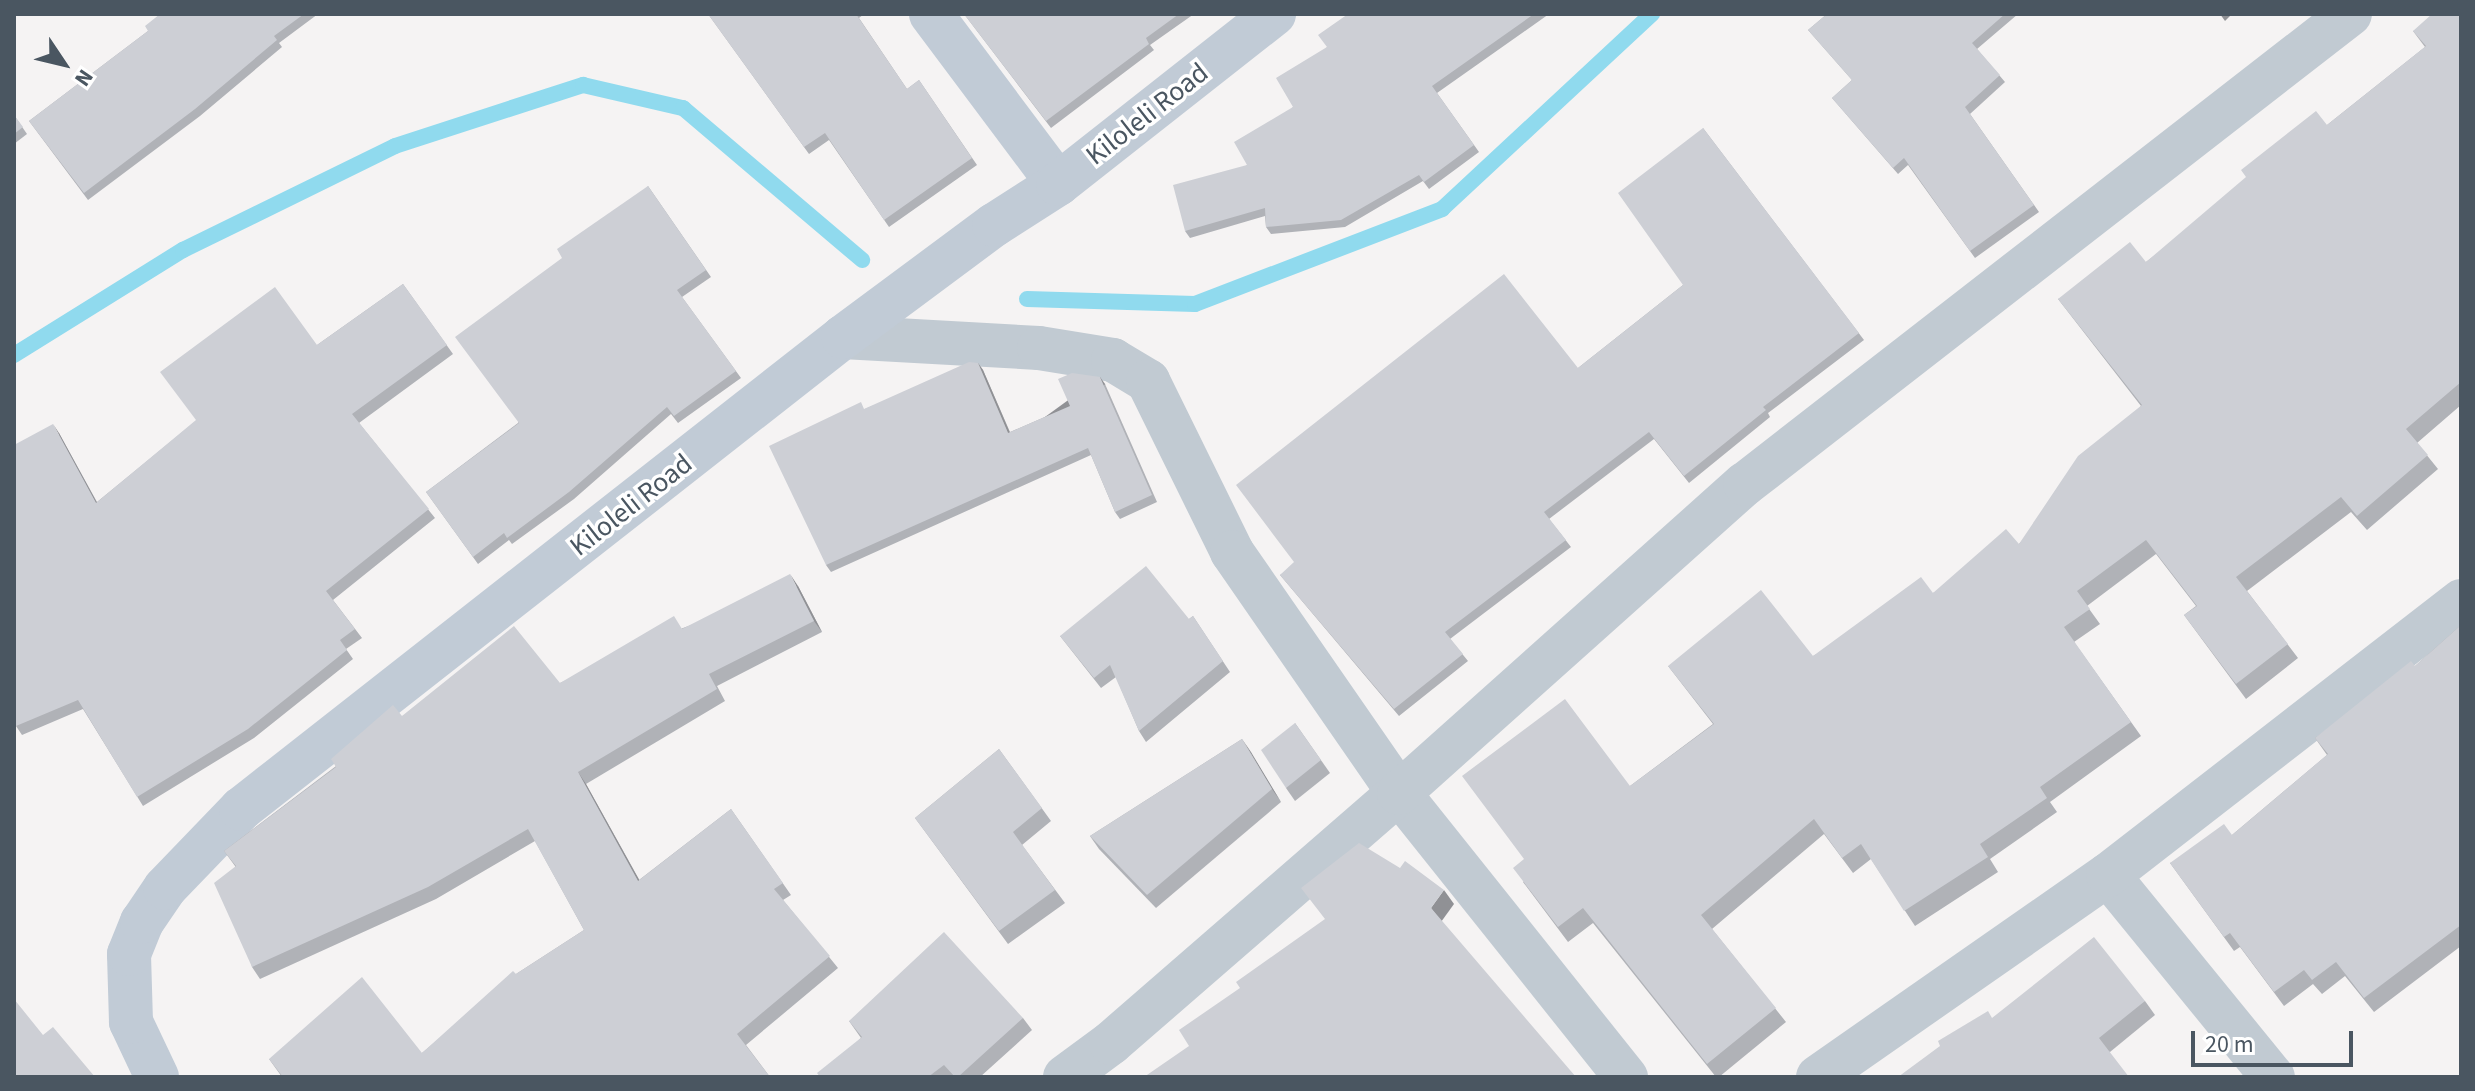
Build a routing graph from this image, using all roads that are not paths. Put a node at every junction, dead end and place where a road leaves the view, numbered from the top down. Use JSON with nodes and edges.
{"nodes":[{"id":1,"x":931,"y":14,"type":"edge"},
{"id":2,"x":1274,"y":14,"type":"edge"},
{"id":3,"x":2350,"y":14,"type":"edge"},
{"id":4,"x":1058,"y":184,"type":"junction"},
{"id":5,"x":843,"y":337,"type":"junction"},
{"id":6,"x":2461,"y":601,"type":"edge"},
{"id":7,"x":1399,"y":793,"type":"junction"},
{"id":8,"x":2108,"y":875,"type":"junction"},
{"id":9,"x":157,"y":1077,"type":"edge"},
{"id":10,"x":1065,"y":1077,"type":"edge"},
{"id":11,"x":1626,"y":1077,"type":"edge"},
{"id":12,"x":1818,"y":1077,"type":"edge"},
{"id":13,"x":2273,"y":1077,"type":"edge"}],
"edges":[{"from":1,"to":4,"type":"main road"},
{"from":2,"to":4,"type":"main road","name":"Kiloleli Road"},
{"from":3,"to":7,"type":"street"},
{"from":4,"to":5,"type":"main road","name":"Kiloleli Road"},
{"from":5,"to":7,"type":"street"},
{"from":5,"to":9,"type":"main road","name":"Kiloleli Road"},
{"from":6,"to":8,"type":"street"},
{"from":7,"to":10,"type":"street"},
{"from":7,"to":11,"type":"street"},
{"from":8,"to":12,"type":"street"},
{"from":8,"to":13,"type":"street"}]}
